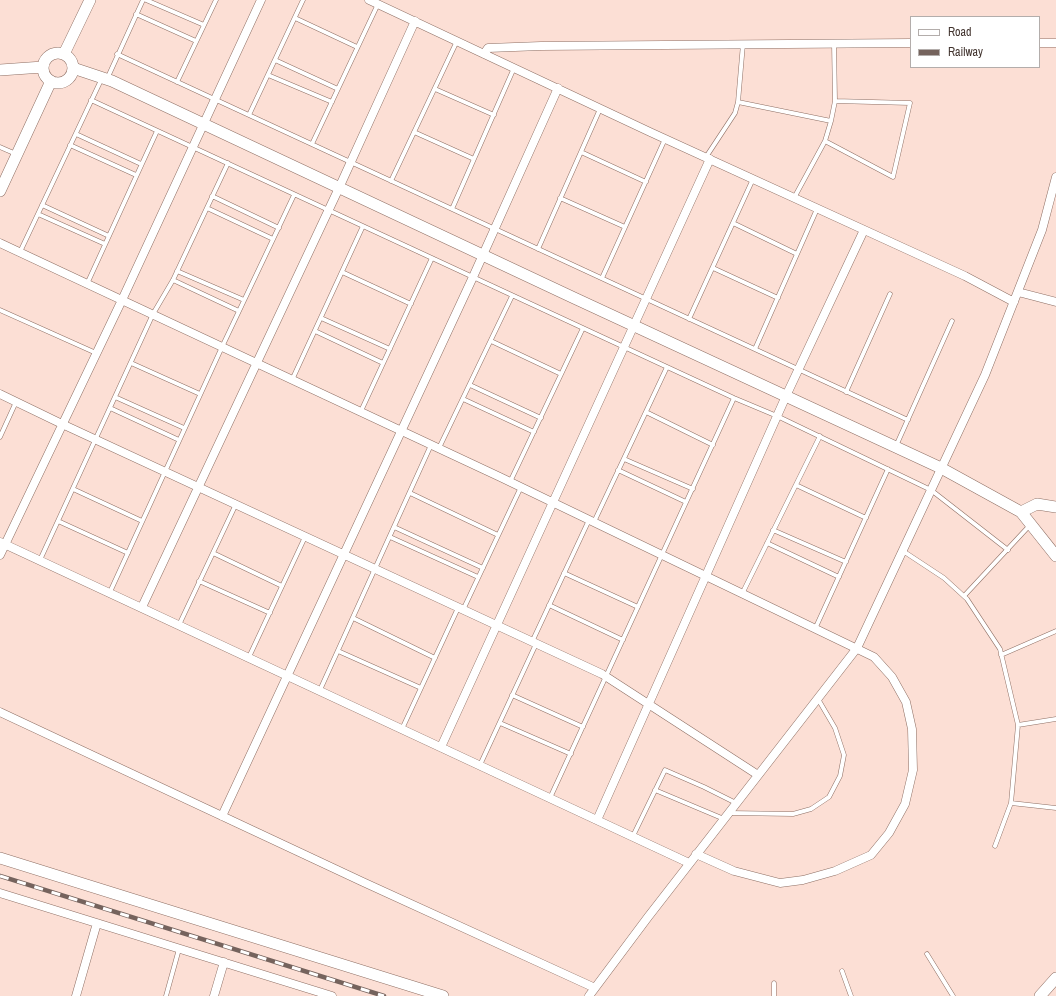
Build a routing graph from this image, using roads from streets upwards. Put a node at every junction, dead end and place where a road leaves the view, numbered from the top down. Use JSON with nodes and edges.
{"nodes":[{"id":1,"x":90,"y":0,"type":"edge"},
{"id":2,"x":261,"y":0,"type":"edge"},
{"id":3,"x":369,"y":0,"type":"edge"},
{"id":4,"x":415,"y":21,"type":"junction"},
{"id":5,"x":910,"y":43,"type":"edge"},
{"id":6,"x":1040,"y":43,"type":"edge"},
{"id":7,"x":1056,"y":43,"type":"edge"},
{"id":8,"x":64,"y":54,"type":"junction"},
{"id":9,"x":484,"y":54,"type":"junction"},
{"id":10,"x":43,"y":67,"type":"junction"},
{"id":11,"x":73,"y":68,"type":"junction"},
{"id":12,"x":0,"y":70,"type":"edge"},
{"id":13,"x":51,"y":81,"type":"junction"},
{"id":14,"x":558,"y":88,"type":"junction"},
{"id":15,"x":203,"y":124,"type":"junction"},
{"id":16,"x":708,"y":158,"type":"junction"},
{"id":17,"x":1056,"y":177,"type":"edge"},
{"id":18,"x":339,"y":188,"type":"junction"},
{"id":19,"x":0,"y":191,"type":"edge"},
{"id":20,"x":864,"y":230,"type":"junction"},
{"id":21,"x":0,"y":243,"type":"edge"},
{"id":22,"x":483,"y":255,"type":"junction"},
{"id":23,"x":1018,"y":292,"type":"junction"},
{"id":24,"x":122,"y":300,"type":"junction"},
{"id":25,"x":1014,"y":302,"type":"junction"},
{"id":26,"x":1056,"y":302,"type":"edge"},
{"id":27,"x":634,"y":326,"type":"junction"},
{"id":28,"x":257,"y":363,"type":"junction"},
{"id":29,"x":0,"y":394,"type":"edge"},
{"id":30,"x":786,"y":396,"type":"junction"},
{"id":31,"x":62,"y":424,"type":"junction"},
{"id":32,"x":401,"y":430,"type":"junction"},
{"id":33,"x":941,"y":468,"type":"junction"},
{"id":34,"x":199,"y":487,"type":"junction"},
{"id":35,"x":553,"y":503,"type":"junction"},
{"id":36,"x":1056,"y":507,"type":"edge"},
{"id":37,"x":1021,"y":512,"type":"junction"},
{"id":38,"x":3,"y":543,"type":"edge"},
{"id":39,"x":344,"y":555,"type":"junction"},
{"id":40,"x":0,"y":556,"type":"edge"},
{"id":41,"x":1056,"y":556,"type":"edge"},
{"id":42,"x":706,"y":576,"type":"junction"},
{"id":43,"x":142,"y":608,"type":"junction"},
{"id":44,"x":497,"y":626,"type":"junction"},
{"id":45,"x":857,"y":648,"type":"junction"},
{"id":46,"x":288,"y":675,"type":"junction"},
{"id":47,"x":648,"y":704,"type":"junction"},
{"id":48,"x":0,"y":712,"type":"edge"},
{"id":49,"x":441,"y":747,"type":"junction"},
{"id":50,"x":758,"y":775,"type":"junction"},
{"id":51,"x":222,"y":816,"type":"junction"},
{"id":52,"x":597,"y":820,"type":"junction"},
{"id":53,"x":696,"y":854,"type":"junction"},
{"id":54,"x":0,"y":858,"type":"edge"},
{"id":55,"x":689,"y":863,"type":"junction"},
{"id":56,"x":0,"y":893,"type":"edge"},
{"id":57,"x":97,"y":923,"type":"junction"},
{"id":58,"x":224,"y":962,"type":"junction"},
{"id":59,"x":1056,"y":978,"type":"edge"},
{"id":60,"x":595,"y":988,"type":"junction"},
{"id":61,"x":327,"y":995,"type":"edge"},
{"id":62,"x":76,"y":996,"type":"edge"},
{"id":63,"x":214,"y":996,"type":"edge"},
{"id":64,"x":443,"y":996,"type":"edge"},
{"id":65,"x":589,"y":996,"type":"edge"},
{"id":66,"x":1041,"y":996,"type":"edge"}],
"edges":[{"from":1,"to":8,"type":"street"},
{"from":2,"to":15,"type":"street"},
{"from":3,"to":4,"type":"street"},
{"from":4,"to":9,"type":"street"},
{"from":4,"to":18,"type":"street"},
{"from":5,"to":9,"type":"street"},
{"from":6,"to":7,"type":"street"},
{"from":8,"to":10,"type":"street"},
{"from":8,"to":11,"type":"street"},
{"from":9,"to":14,"type":"street"},
{"from":10,"to":12,"type":"street"},
{"from":10,"to":13,"type":"street"},
{"from":11,"to":13,"type":"street"},
{"from":11,"to":15,"type":"street"},
{"from":13,"to":19,"type":"street"},
{"from":14,"to":16,"type":"street"},
{"from":14,"to":22,"type":"street"},
{"from":15,"to":18,"type":"street"},
{"from":15,"to":24,"type":"street"},
{"from":16,"to":20,"type":"street"},
{"from":16,"to":27,"type":"street"},
{"from":17,"to":23,"type":"street"},
{"from":18,"to":22,"type":"street"},
{"from":18,"to":28,"type":"street"},
{"from":20,"to":25,"type":"street"},
{"from":20,"to":30,"type":"street"},
{"from":21,"to":24,"type":"street"},
{"from":22,"to":27,"type":"street"},
{"from":22,"to":32,"type":"street"},
{"from":23,"to":25,"type":"street"},
{"from":23,"to":26,"type":"street"},
{"from":24,"to":28,"type":"street"},
{"from":24,"to":31,"type":"street"},
{"from":25,"to":33,"type":"street"},
{"from":27,"to":30,"type":"street"},
{"from":27,"to":35,"type":"street"},
{"from":28,"to":32,"type":"street"},
{"from":28,"to":34,"type":"street"},
{"from":29,"to":31,"type":"street"},
{"from":30,"to":33,"type":"street"},
{"from":30,"to":42,"type":"street"},
{"from":31,"to":34,"type":"street"},
{"from":31,"to":38,"type":"street"},
{"from":32,"to":35,"type":"street"},
{"from":32,"to":39,"type":"street"},
{"from":33,"to":37,"type":"street"},
{"from":33,"to":45,"type":"street"},
{"from":34,"to":39,"type":"street"},
{"from":34,"to":43,"type":"street"},
{"from":35,"to":42,"type":"street"},
{"from":35,"to":44,"type":"street"},
{"from":36,"to":37,"type":"street"},
{"from":37,"to":41,"type":"street"},
{"from":38,"to":40,"type":"street"},
{"from":38,"to":43,"type":"street"},
{"from":39,"to":44,"type":"street"},
{"from":39,"to":46,"type":"street"},
{"from":42,"to":45,"type":"street"},
{"from":42,"to":47,"type":"street"},
{"from":43,"to":46,"type":"street"},
{"from":44,"to":47,"type":"street"},
{"from":44,"to":49,"type":"street"},
{"from":45,"to":50,"type":"street"},
{"from":45,"to":53,"type":"street"},
{"from":46,"to":49,"type":"street"},
{"from":46,"to":51,"type":"street"},
{"from":47,"to":50,"type":"street"},
{"from":47,"to":52,"type":"street"},
{"from":48,"to":51,"type":"street"},
{"from":49,"to":52,"type":"street"},
{"from":50,"to":53,"type":"street"},
{"from":51,"to":60,"type":"street"},
{"from":52,"to":55,"type":"street"},
{"from":53,"to":55,"type":"street"},
{"from":54,"to":64,"type":"street"},
{"from":55,"to":60,"type":"street"},
{"from":56,"to":57,"type":"street"},
{"from":57,"to":58,"type":"street"},
{"from":57,"to":62,"type":"street"},
{"from":58,"to":61,"type":"street"},
{"from":58,"to":63,"type":"street"},
{"from":59,"to":66,"type":"street"},
{"from":60,"to":65,"type":"street"}]}
